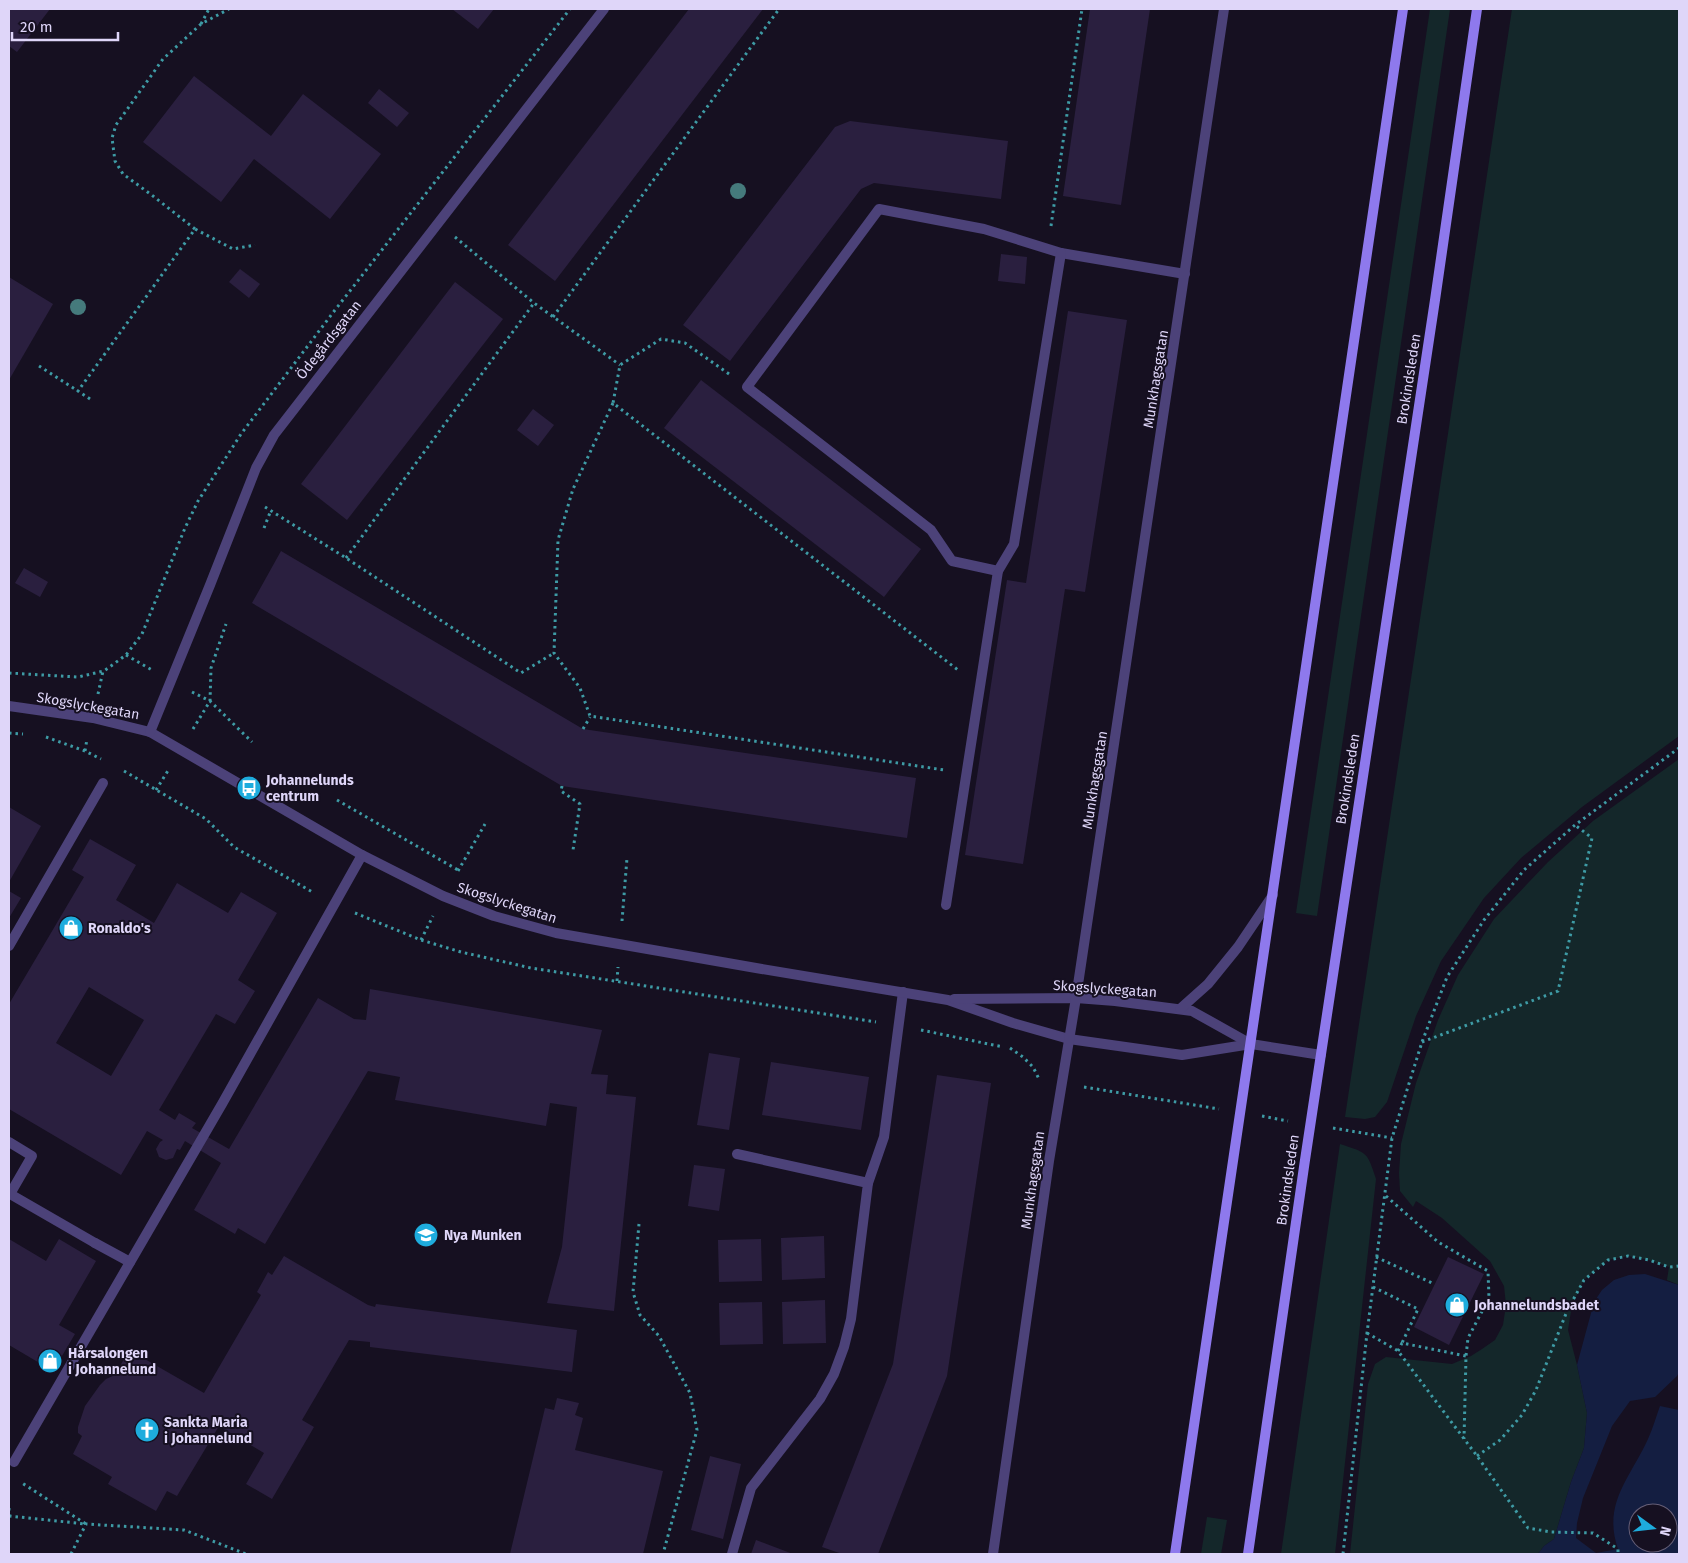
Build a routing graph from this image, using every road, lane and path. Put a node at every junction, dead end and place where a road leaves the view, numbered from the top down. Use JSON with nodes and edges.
{"nodes":[{"id":1,"x":209,"y":9,"type":"edge"},
{"id":2,"x":229,"y":9,"type":"edge"},
{"id":3,"x":604,"y":9,"type":"edge"},
{"id":4,"x":779,"y":9,"type":"edge"},
{"id":5,"x":1082,"y":9,"type":"edge"},
{"id":6,"x":1224,"y":9,"type":"edge"},
{"id":7,"x":1403,"y":9,"type":"edge"},
{"id":8,"x":1477,"y":9,"type":"edge"},
{"id":9,"x":201,"y":24,"type":"junction"},
{"id":10,"x":437,"y":223,"type":"junction"},
{"id":11,"x":195,"y":229,"type":"junction"},
{"id":12,"x":255,"y":244,"type":"dead end"},
{"id":13,"x":1048,"y":250,"type":"junction"},
{"id":14,"x":1061,"y":253,"type":"junction"},
{"id":15,"x":1185,"y":274,"type":"junction"},
{"id":16,"x":534,"y":303,"type":"junction"},
{"id":17,"x":553,"y":317,"type":"junction"},
{"id":18,"x":620,"y":365,"type":"junction"},
{"id":19,"x":39,"y":366,"type":"dead end"},
{"id":20,"x":747,"y":387,"type":"junction"},
{"id":21,"x":78,"y":391,"type":"junction"},
{"id":22,"x":90,"y":399,"type":"dead end"},
{"id":23,"x":613,"y":403,"type":"junction"},
{"id":24,"x":243,"y":498,"type":"junction"},
{"id":25,"x":271,"y":510,"type":"junction"},
{"id":26,"x":264,"y":528,"type":"dead end"},
{"id":27,"x":346,"y":558,"type":"junction"},
{"id":28,"x":998,"y":571,"type":"junction"},
{"id":29,"x":226,"y":624,"type":"dead end"},
{"id":30,"x":554,"y":653,"type":"junction"},
{"id":31,"x":981,"y":687,"type":"junction"},
{"id":32,"x":210,"y":702,"type":"dead end"},
{"id":33,"x":9,"y":706,"type":"edge"},
{"id":34,"x":590,"y":716,"type":"junction"},
{"id":35,"x":583,"y":729,"type":"dead end"},
{"id":36,"x":150,"y":732,"type":"junction"},
{"id":37,"x":9,"y":733,"type":"edge"},
{"id":38,"x":25,"y":734,"type":"dead end"},
{"id":39,"x":42,"y":736,"type":"dead end"},
{"id":40,"x":1679,"y":748,"type":"edge"},
{"id":41,"x":107,"y":762,"type":"dead end"},
{"id":42,"x":123,"y":771,"type":"dead end"},
{"id":43,"x":967,"y":774,"type":"junction"},
{"id":44,"x":103,"y":783,"type":"dead end"},
{"id":45,"x":562,"y":786,"type":"dead end"},
{"id":46,"x":337,"y":800,"type":"dead end"},
{"id":47,"x":1575,"y":825,"type":"junction"},
{"id":48,"x":574,"y":850,"type":"dead end"},
{"id":49,"x":362,"y":855,"type":"junction"},
{"id":50,"x":458,"y":870,"type":"dead end"},
{"id":51,"x":1273,"y":894,"type":"junction"},
{"id":52,"x":334,"y":904,"type":"junction"},
{"id":53,"x":946,"y":905,"type":"dead end"},
{"id":54,"x":9,"y":946,"type":"edge"},
{"id":55,"x":903,"y":992,"type":"junction"},
{"id":56,"x":1076,"y":998,"type":"junction"},
{"id":57,"x":948,"y":1000,"type":"junction"},
{"id":58,"x":1180,"y":1009,"type":"junction"},
{"id":59,"x":898,"y":1026,"type":"junction"},
{"id":60,"x":1069,"y":1039,"type":"junction"},
{"id":61,"x":1422,"y":1042,"type":"junction"},
{"id":62,"x":1251,"y":1044,"type":"junction"},
{"id":63,"x":1321,"y":1055,"type":"junction"},
{"id":64,"x":1061,"y":1083,"type":"junction"},
{"id":65,"x":1240,"y":1112,"type":"junction"},
{"id":66,"x":1310,"y":1124,"type":"junction"},
{"id":67,"x":1392,"y":1138,"type":"junction"},
{"id":68,"x":9,"y":1142,"type":"edge"},
{"id":69,"x":737,"y":1154,"type":"dead end"},
{"id":70,"x":868,"y":1183,"type":"junction"},
{"id":71,"x":1386,"y":1196,"type":"junction"},
{"id":72,"x":639,"y":1224,"type":"dead end"},
{"id":73,"x":1376,"y":1256,"type":"junction"},
{"id":74,"x":130,"y":1262,"type":"junction"},
{"id":75,"x":1679,"y":1266,"type":"edge"},
{"id":76,"x":1432,"y":1283,"type":"dead end"},
{"id":77,"x":1373,"y":1287,"type":"junction"},
{"id":78,"x":1367,"y":1333,"type":"junction"},
{"id":79,"x":1402,"y":1343,"type":"junction"},
{"id":80,"x":1398,"y":1351,"type":"junction"},
{"id":81,"x":1466,"y":1356,"type":"junction"},
{"id":82,"x":1464,"y":1439,"type":"junction"},
{"id":83,"x":1477,"y":1456,"type":"junction"},
{"id":84,"x":14,"y":1462,"type":"dead end"},
{"id":85,"x":16,"y":1480,"type":"dead end"},
{"id":86,"x":9,"y":1508,"type":"edge"},
{"id":87,"x":9,"y":1516,"type":"edge"},
{"id":88,"x":86,"y":1524,"type":"junction"},
{"id":89,"x":71,"y":1554,"type":"edge"},
{"id":90,"x":246,"y":1554,"type":"edge"},
{"id":91,"x":663,"y":1554,"type":"edge"},
{"id":92,"x":732,"y":1554,"type":"edge"},
{"id":93,"x":992,"y":1554,"type":"edge"},
{"id":94,"x":1175,"y":1554,"type":"edge"},
{"id":95,"x":1248,"y":1554,"type":"edge"},
{"id":96,"x":1343,"y":1554,"type":"edge"},
{"id":97,"x":1618,"y":1554,"type":"edge"}],
"edges":[{"from":1,"to":9,"type":"path"},
{"from":2,"to":9,"type":"path"},
{"from":3,"to":10,"type":"street","name":"Ödegårdsgatan"},
{"from":4,"to":17,"type":"path"},
{"from":5,"to":13,"type":"path"},
{"from":6,"to":15,"type":"street","name":"Munkhagsgatan"},
{"from":7,"to":51,"type":"main road"},
{"from":8,"to":63,"type":"main road","name":"Brokindsleden"},
{"from":9,"to":11,"type":"path"},
{"from":10,"to":16,"type":"path"},
{"from":10,"to":24,"type":"street","name":"Ödegårdsgatan"},
{"from":11,"to":12,"type":"path"},
{"from":11,"to":21,"type":"path"},
{"from":13,"to":14,"type":"street"},
{"from":13,"to":20,"type":"street"},
{"from":14,"to":15,"type":"street"},
{"from":14,"to":28,"type":"street"},
{"from":15,"to":56,"type":"street","name":"Munkhagsgatan"},
{"from":16,"to":17,"type":"path"},
{"from":16,"to":27,"type":"path"},
{"from":17,"to":18,"type":"path"},
{"from":18,"to":20,"type":"path"},
{"from":18,"to":23,"type":"path"},
{"from":19,"to":21,"type":"path"},
{"from":20,"to":28,"type":"street"},
{"from":21,"to":22,"type":"path"},
{"from":23,"to":30,"type":"path"},
{"from":23,"to":31,"type":"path"},
{"from":24,"to":25,"type":"path"},
{"from":24,"to":36,"type":"street","name":"Ödegårdsgatan"},
{"from":25,"to":26,"type":"path"},
{"from":25,"to":27,"type":"path"},
{"from":27,"to":30,"type":"path"},
{"from":28,"to":31,"type":"street"},
{"from":29,"to":32,"type":"path"},
{"from":30,"to":34,"type":"path"},
{"from":31,"to":43,"type":"street"},
{"from":33,"to":36,"type":"street","name":"Skogslyckegatan"},
{"from":34,"to":35,"type":"path"},
{"from":34,"to":43,"type":"path"},
{"from":36,"to":49,"type":"street","name":"Skogslyckegatan"},
{"from":37,"to":38,"type":"path"},
{"from":39,"to":41,"type":"path"},
{"from":40,"to":47,"type":"path"},
{"from":42,"to":52,"type":"path"},
{"from":43,"to":53,"type":"street"},
{"from":44,"to":54,"type":"street"},
{"from":45,"to":48,"type":"path"},
{"from":46,"to":50,"type":"path"},
{"from":47,"to":61,"type":"path"},
{"from":47,"to":61,"type":"path"},
{"from":49,"to":52,"type":"street"},
{"from":49,"to":55,"type":"street","name":"Skogslyckegatan"},
{"from":51,"to":58,"type":"street"},
{"from":51,"to":62,"type":"main road"},
{"from":52,"to":59,"type":"path"},
{"from":52,"to":74,"type":"street"},
{"from":55,"to":57,"type":"street","name":"Skogslyckegatan"},
{"from":55,"to":59,"type":"street"},
{"from":56,"to":57,"type":"street","name":"Skogslyckegatan"},
{"from":56,"to":58,"type":"street","name":"Skogslyckegatan"},
{"from":56,"to":60,"type":"street","name":"Munkhagsgatan"},
{"from":57,"to":60,"type":"street","name":"Skogslyckegatan"},
{"from":58,"to":62,"type":"street","name":"Skogslyckegatan"},
{"from":59,"to":64,"type":"path"},
{"from":59,"to":70,"type":"street"},
{"from":60,"to":62,"type":"street","name":"Skogslyckegatan"},
{"from":60,"to":64,"type":"street","name":"Munkhagsgatan"},
{"from":61,"to":67,"type":"path"},
{"from":62,"to":63,"type":"street","name":"Skogslyckegatan"},
{"from":62,"to":65,"type":"main road"},
{"from":63,"to":66,"type":"main road","name":"Brokindsleden"},
{"from":64,"to":65,"type":"path"},
{"from":64,"to":93,"type":"street","name":"Munkhagsgatan"},
{"from":65,"to":66,"type":"path"},
{"from":65,"to":94,"type":"main road"},
{"from":66,"to":67,"type":"path"},
{"from":66,"to":95,"type":"main road","name":"Brokindsleden"},
{"from":67,"to":71,"type":"path"},
{"from":68,"to":74,"type":"street"},
{"from":69,"to":70,"type":"street"},
{"from":70,"to":92,"type":"street"},
{"from":71,"to":73,"type":"path"},
{"from":71,"to":81,"type":"path"},
{"from":72,"to":91,"type":"path"},
{"from":73,"to":76,"type":"path"},
{"from":73,"to":77,"type":"path"},
{"from":74,"to":84,"type":"street"},
{"from":75,"to":83,"type":"path"},
{"from":77,"to":78,"type":"path"},
{"from":77,"to":79,"type":"path"},
{"from":78,"to":80,"type":"path"},
{"from":78,"to":96,"type":"path"},
{"from":79,"to":80,"type":"path"},
{"from":79,"to":81,"type":"path"},
{"from":80,"to":82,"type":"path"},
{"from":81,"to":82,"type":"path"},
{"from":82,"to":83,"type":"path"},
{"from":83,"to":97,"type":"path"},
{"from":85,"to":88,"type":"path"},
{"from":86,"to":87,"type":"path"},
{"from":87,"to":88,"type":"path"},
{"from":88,"to":89,"type":"path"},
{"from":88,"to":90,"type":"path"}]}
